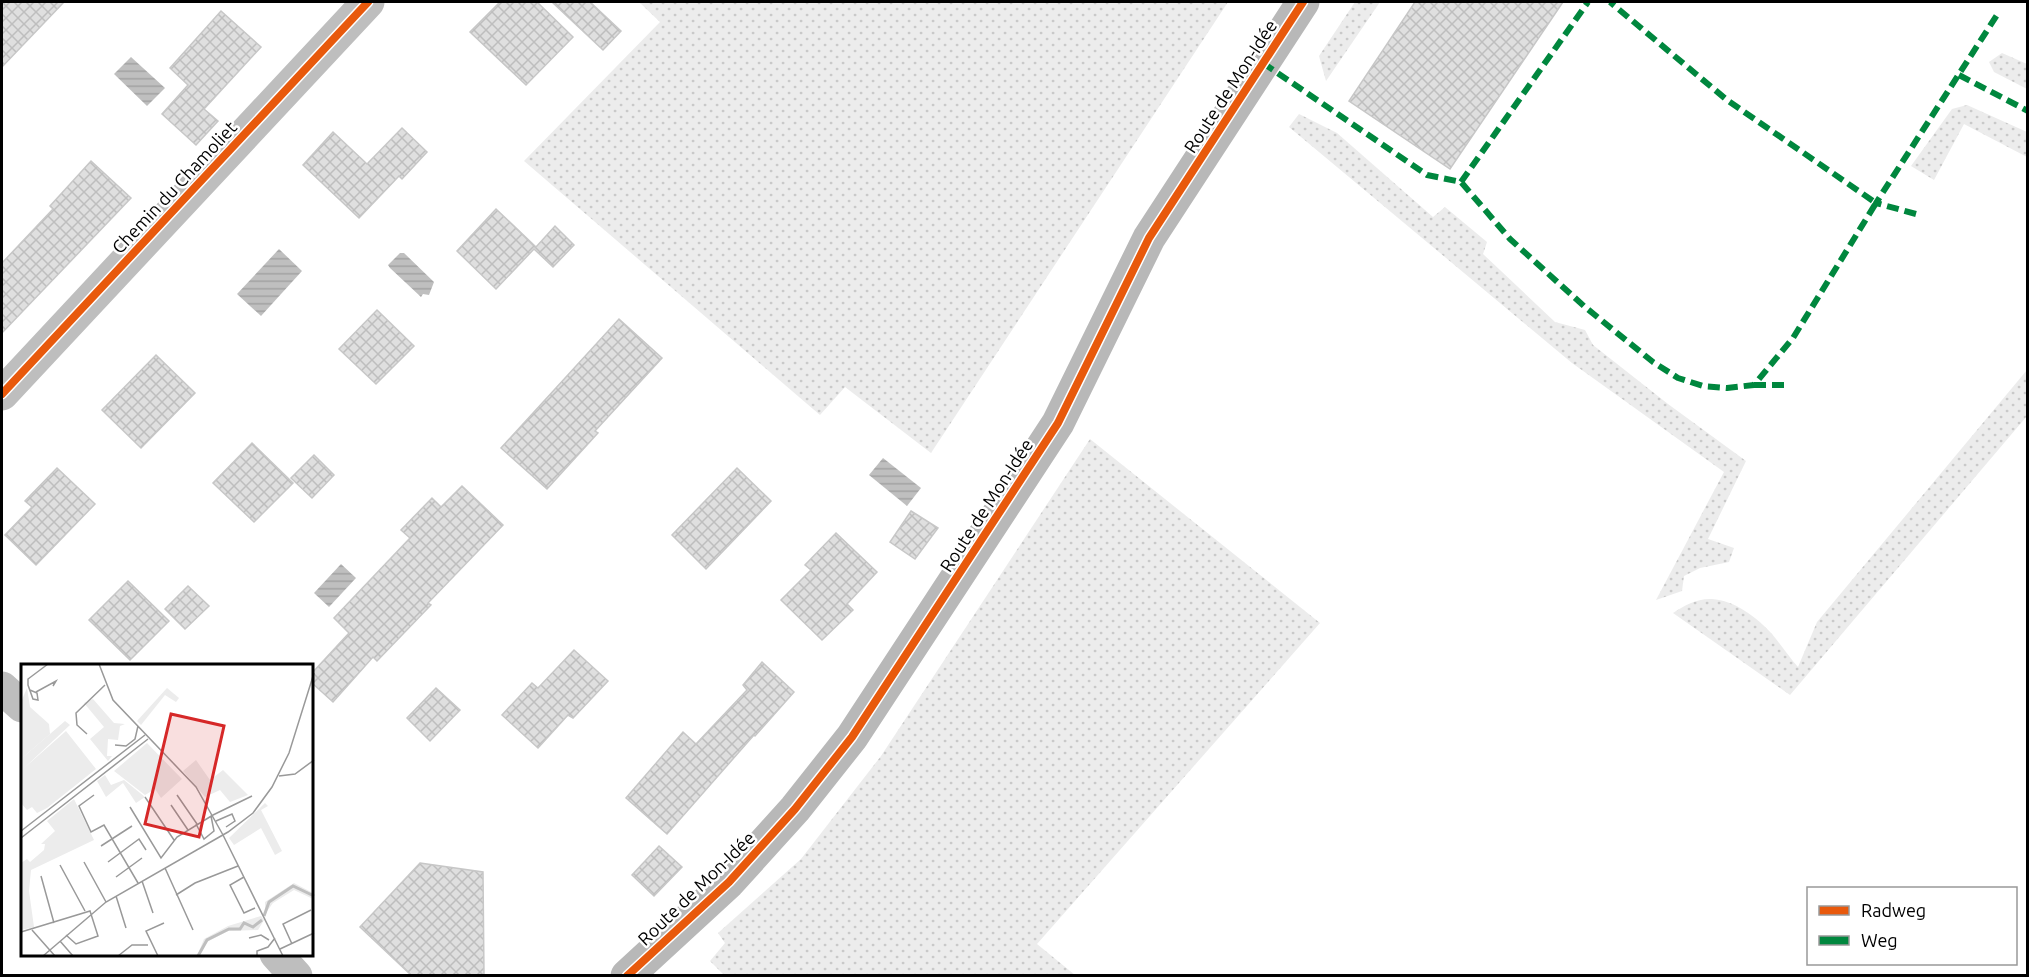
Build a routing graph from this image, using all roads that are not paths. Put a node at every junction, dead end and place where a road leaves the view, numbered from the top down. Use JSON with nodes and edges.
{"nodes":[{"id":1,"x":368,"y":2,"type":"edge"},
{"id":2,"x":1303,"y":2,"type":"edge"},
{"id":3,"x":2,"y":394,"type":"edge"},
{"id":4,"x":2,"y":688,"type":"edge"},
{"id":5,"x":21,"y":705,"type":"edge"},
{"id":6,"x":278,"y":956,"type":"edge"},
{"id":7,"x":296,"y":975,"type":"edge"},
{"id":8,"x":627,"y":975,"type":"edge"}],
"edges":[{"from":1,"to":3,"type":"street","name":"Chemin du Chamoliet"},
{"from":2,"to":8,"type":"main road","name":"Route de Mon-Idée"},
{"from":4,"to":5,"type":"street"},
{"from":6,"to":7,"type":"street"}]}
